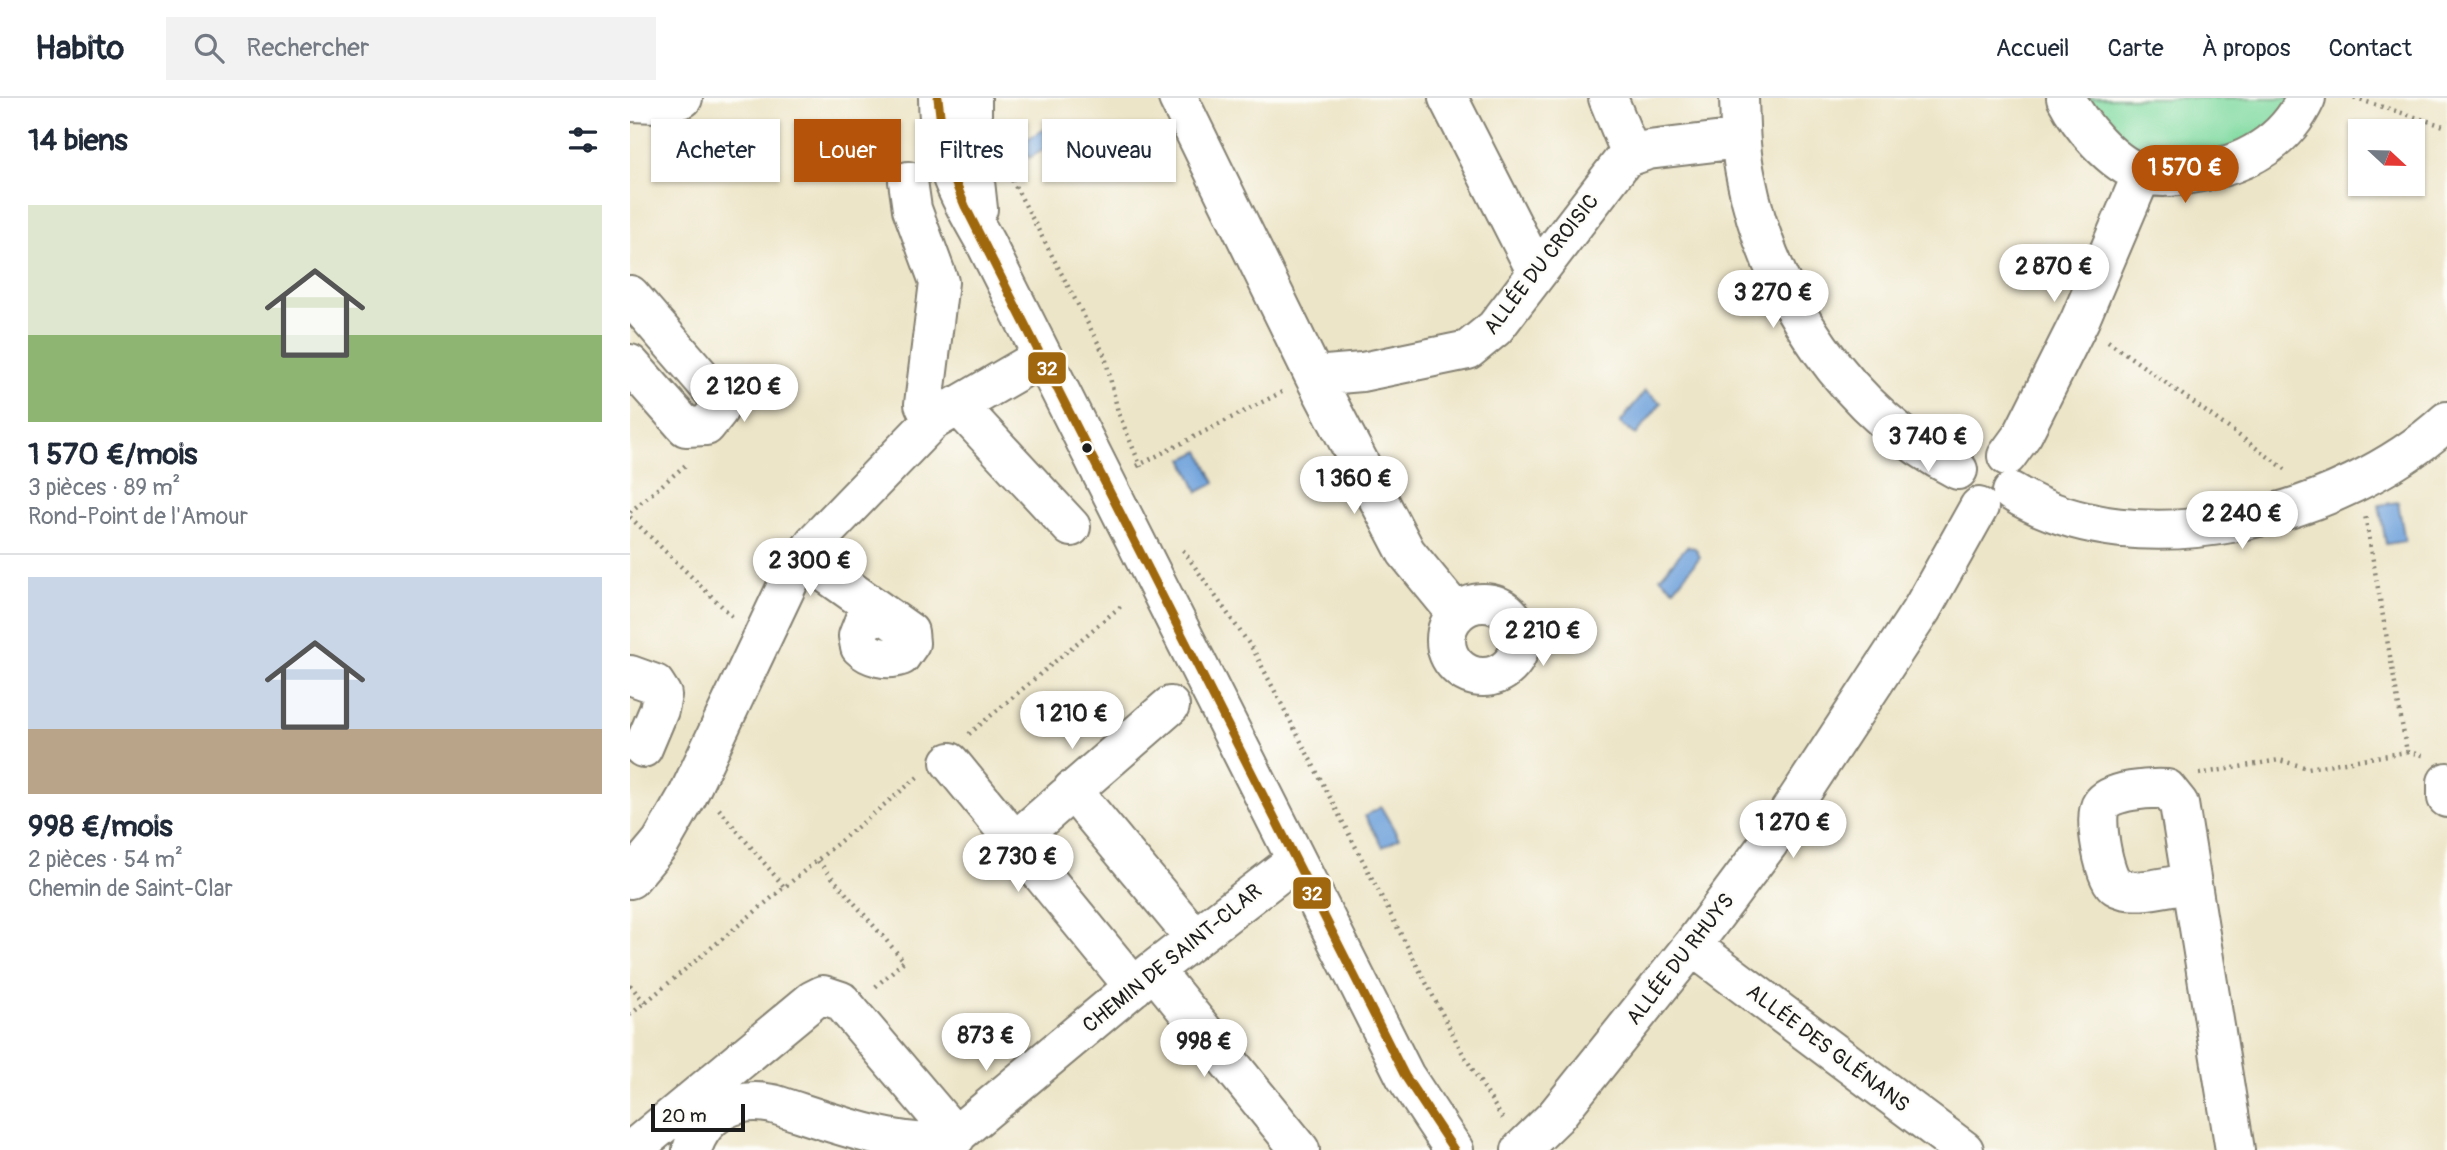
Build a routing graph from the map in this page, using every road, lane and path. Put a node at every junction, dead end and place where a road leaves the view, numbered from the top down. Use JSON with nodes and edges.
{"nodes":[{"id":1,"x":683,"y":98,"type":"edge"},
{"id":2,"x":938,"y":98,"type":"edge"},
{"id":3,"x":972,"y":98,"type":"edge"},
{"id":4,"x":1178,"y":98,"type":"edge"},
{"id":5,"x":1448,"y":98,"type":"edge"},
{"id":6,"x":1608,"y":98,"type":"edge"},
{"id":7,"x":1738,"y":98,"type":"edge"},
{"id":8,"x":2066,"y":98,"type":"edge"},
{"id":9,"x":2306,"y":98,"type":"edge"},
{"id":10,"x":2354,"y":98,"type":"edge"},
{"id":11,"x":630,"y":102,"type":"edge"},
{"id":12,"x":2447,"y":127,"type":"edge"},
{"id":13,"x":1740,"y":139,"type":"junction"},
{"id":14,"x":1631,"y":154,"type":"junction"},
{"id":15,"x":2142,"y":174,"type":"junction"},
{"id":16,"x":908,"y":181,"type":"dead end"},
{"id":17,"x":1013,"y":182,"type":"edge"},
{"id":18,"x":985,"y":242,"type":"junction"},
{"id":19,"x":1536,"y":271,"type":"junction"},
{"id":20,"x":630,"y":295,"type":"edge"},
{"id":21,"x":2080,"y":320,"type":"junction"},
{"id":22,"x":1042,"y":357,"type":"junction"},
{"id":23,"x":630,"y":364,"type":"edge"},
{"id":24,"x":1314,"y":376,"type":"junction"},
{"id":25,"x":945,"y":413,"type":"junction"},
{"id":26,"x":2447,"y":421,"type":"edge"},
{"id":27,"x":696,"y":429,"type":"junction"},
{"id":28,"x":1140,"y":464,"type":"junction"},
{"id":29,"x":1129,"y":470,"type":"dead end"},
{"id":30,"x":1958,"y":470,"type":"junction"},
{"id":31,"x":1146,"y":476,"type":"dead end"},
{"id":32,"x":1999,"y":485,"type":"junction"},
{"id":33,"x":2339,"y":492,"type":"junction"},
{"id":34,"x":630,"y":514,"type":"edge"},
{"id":35,"x":1071,"y":527,"type":"dead end"},
{"id":36,"x":1182,"y":549,"type":"dead end"},
{"id":37,"x":803,"y":557,"type":"junction"},
{"id":38,"x":870,"y":605,"type":"dead end"},
{"id":39,"x":1121,"y":606,"type":"dead end"},
{"id":40,"x":1457,"y":614,"type":"dead end"},
{"id":41,"x":759,"y":643,"type":"junction"},
{"id":42,"x":630,"y":675,"type":"edge"},
{"id":43,"x":1171,"y":706,"type":"dead end"},
{"id":44,"x":636,"y":743,"type":"edge"},
{"id":45,"x":948,"y":756,"type":"junction"},
{"id":46,"x":2447,"y":782,"type":"edge"},
{"id":47,"x":691,"y":787,"type":"junction"},
{"id":48,"x":2167,"y":789,"type":"junction"},
{"id":49,"x":1072,"y":790,"type":"junction"},
{"id":50,"x":2447,"y":798,"type":"edge"},
{"id":51,"x":1014,"y":842,"type":"junction"},
{"id":52,"x":630,"y":845,"type":"edge"},
{"id":53,"x":818,"y":861,"type":"junction"},
{"id":54,"x":1297,"y":862,"type":"junction"},
{"id":55,"x":630,"y":879,"type":"edge"},
{"id":56,"x":2190,"y":883,"type":"junction"},
{"id":57,"x":786,"y":889,"type":"junction"},
{"id":58,"x":1194,"y":937,"type":"junction"},
{"id":59,"x":1692,"y":946,"type":"junction"},
{"id":60,"x":1144,"y":978,"type":"junction"},
{"id":61,"x":630,"y":985,"type":"edge"},
{"id":62,"x":645,"y":1003,"type":"junction"},
{"id":63,"x":849,"y":1010,"type":"junction"},
{"id":64,"x":630,"y":1015,"type":"edge"},
{"id":65,"x":1515,"y":1140,"type":"edge"},
{"id":66,"x":915,"y":1146,"type":"edge"},
{"id":67,"x":632,"y":1150,"type":"edge"},
{"id":68,"x":692,"y":1150,"type":"edge"},
{"id":69,"x":1300,"y":1150,"type":"edge"},
{"id":70,"x":1454,"y":1150,"type":"edge"},
{"id":71,"x":1964,"y":1150,"type":"edge"},
{"id":72,"x":2235,"y":1150,"type":"edge"}],
"edges":[{"from":1,"to":11,"type":"street"},
{"from":2,"to":18,"type":"street"},
{"from":3,"to":18,"type":"street"},
{"from":4,"to":24,"type":"street"},
{"from":5,"to":19,"type":"street"},
{"from":6,"to":14,"type":"street"},
{"from":7,"to":13,"type":"street"},
{"from":8,"to":15,"type":"street"},
{"from":9,"to":15,"type":"street"},
{"from":10,"to":12,"type":"path"},
{"from":13,"to":14,"type":"street"},
{"from":13,"to":30,"type":"street"},
{"from":14,"to":19,"type":"street","name":"ALLÉE DU CROISIC"},
{"from":15,"to":21,"type":"street","name":"ALLÉE DU RHUYS"},
{"from":16,"to":25,"type":"street"},
{"from":17,"to":28,"type":"path"},
{"from":18,"to":22,"type":"street"},
{"from":19,"to":24,"type":"street","name":"ALLÉE DU CROISIC"},
{"from":20,"to":27,"type":"street"},
{"from":21,"to":32,"type":"street","name":"ALLÉE DU RHUYS"},
{"from":21,"to":33,"type":"path"},
{"from":22,"to":25,"type":"street"},
{"from":22,"to":54,"type":"street"},
{"from":23,"to":27,"type":"street"},
{"from":24,"to":28,"type":"path"},
{"from":24,"to":40,"type":"street"},
{"from":25,"to":35,"type":"street"},
{"from":25,"to":37,"type":"street"},
{"from":26,"to":33,"type":"street"},
{"from":27,"to":34,"type":"path"},
{"from":28,"to":29,"type":"path"},
{"from":28,"to":31,"type":"path"},
{"from":30,"to":32,"type":"street"},
{"from":30,"to":32,"type":"street"},
{"from":32,"to":33,"type":"street"},
{"from":32,"to":59,"type":"street","name":"ALLÉE DU RHUYS"},
{"from":33,"to":48,"type":"path"},
{"from":34,"to":41,"type":"path"},
{"from":36,"to":65,"type":"path"},
{"from":37,"to":38,"type":"street"},
{"from":37,"to":41,"type":"street"},
{"from":39,"to":45,"type":"path"},
{"from":41,"to":47,"type":"street"},
{"from":42,"to":44,"type":"street"},
{"from":43,"to":49,"type":"street"},
{"from":44,"to":47,"type":"street"},
{"from":45,"to":51,"type":"street"},
{"from":45,"to":53,"type":"path"},
{"from":46,"to":50,"type":"street"},
{"from":47,"to":52,"type":"street"},
{"from":47,"to":55,"type":"street"},
{"from":47,"to":57,"type":"path"},
{"from":48,"to":56,"type":"street"},
{"from":48,"to":56,"type":"street"},
{"from":49,"to":51,"type":"street"},
{"from":49,"to":58,"type":"street"},
{"from":51,"to":60,"type":"street"},
{"from":53,"to":57,"type":"path"},
{"from":53,"to":63,"type":"path"},
{"from":54,"to":58,"type":"street","name":"CHEMIN DE SAINT-CLAR"},
{"from":54,"to":70,"type":"street"},
{"from":56,"to":72,"type":"street"},
{"from":57,"to":62,"type":"path"},
{"from":58,"to":60,"type":"street","name":"CHEMIN DE SAINT-CLAR"},
{"from":59,"to":65,"type":"street","name":"ALLÉE DU RHUYS"},
{"from":59,"to":71,"type":"street","name":"ALLÉE DES GLÉNANS"},
{"from":60,"to":66,"type":"street","name":"CHEMIN DE SAINT-CLAR"},
{"from":60,"to":69,"type":"street"},
{"from":61,"to":62,"type":"path"},
{"from":62,"to":64,"type":"path"},
{"from":63,"to":66,"type":"street"},
{"from":63,"to":67,"type":"street"},
{"from":66,"to":68,"type":"street"}]}
